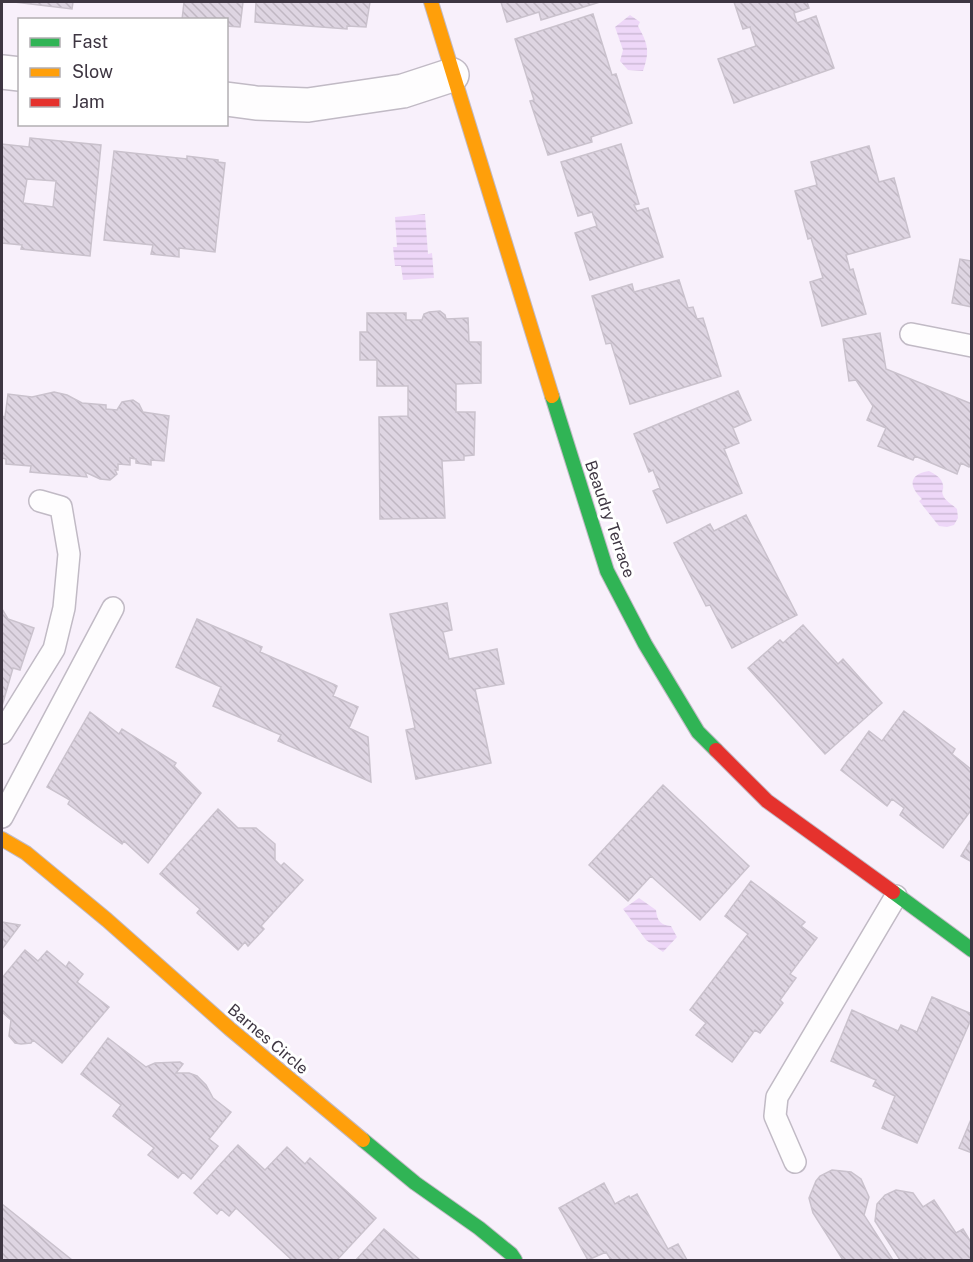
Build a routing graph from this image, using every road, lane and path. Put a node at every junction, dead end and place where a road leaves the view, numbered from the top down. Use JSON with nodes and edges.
{"nodes":[{"id":1,"x":431,"y":2,"type":"edge"},
{"id":2,"x":2,"y":72,"type":"edge"},
{"id":3,"x":18,"y":74,"type":"edge"},
{"id":4,"x":452,"y":75,"type":"junction"},
{"id":5,"x":228,"y":99,"type":"edge"},
{"id":6,"x":911,"y":334,"type":"dead end"},
{"id":7,"x":972,"y":346,"type":"edge"},
{"id":8,"x":40,"y":501,"type":"dead end"},
{"id":9,"x":114,"y":608,"type":"dead end"},
{"id":10,"x":2,"y":733,"type":"edge"},
{"id":11,"x":2,"y":817,"type":"edge"},
{"id":12,"x":2,"y":839,"type":"edge"},
{"id":13,"x":896,"y":896,"type":"junction"},
{"id":14,"x":972,"y":950,"type":"edge"},
{"id":15,"x":795,"y":1162,"type":"dead end"},
{"id":16,"x":515,"y":1260,"type":"edge"}],
"edges":[{"from":1,"to":4,"type":"street","name":"Beaudry Terrace"},
{"from":2,"to":3,"type":"street"},
{"from":4,"to":5,"type":"street"},
{"from":4,"to":13,"type":"street","name":"Beaudry Terrace"},
{"from":6,"to":7,"type":"lane"},
{"from":8,"to":10,"type":"lane"},
{"from":9,"to":11,"type":"lane"},
{"from":12,"to":16,"type":"street","name":"Barnes Circle"},
{"from":13,"to":14,"type":"street","name":"Beaudry Terrace"},
{"from":13,"to":15,"type":"lane"}]}
